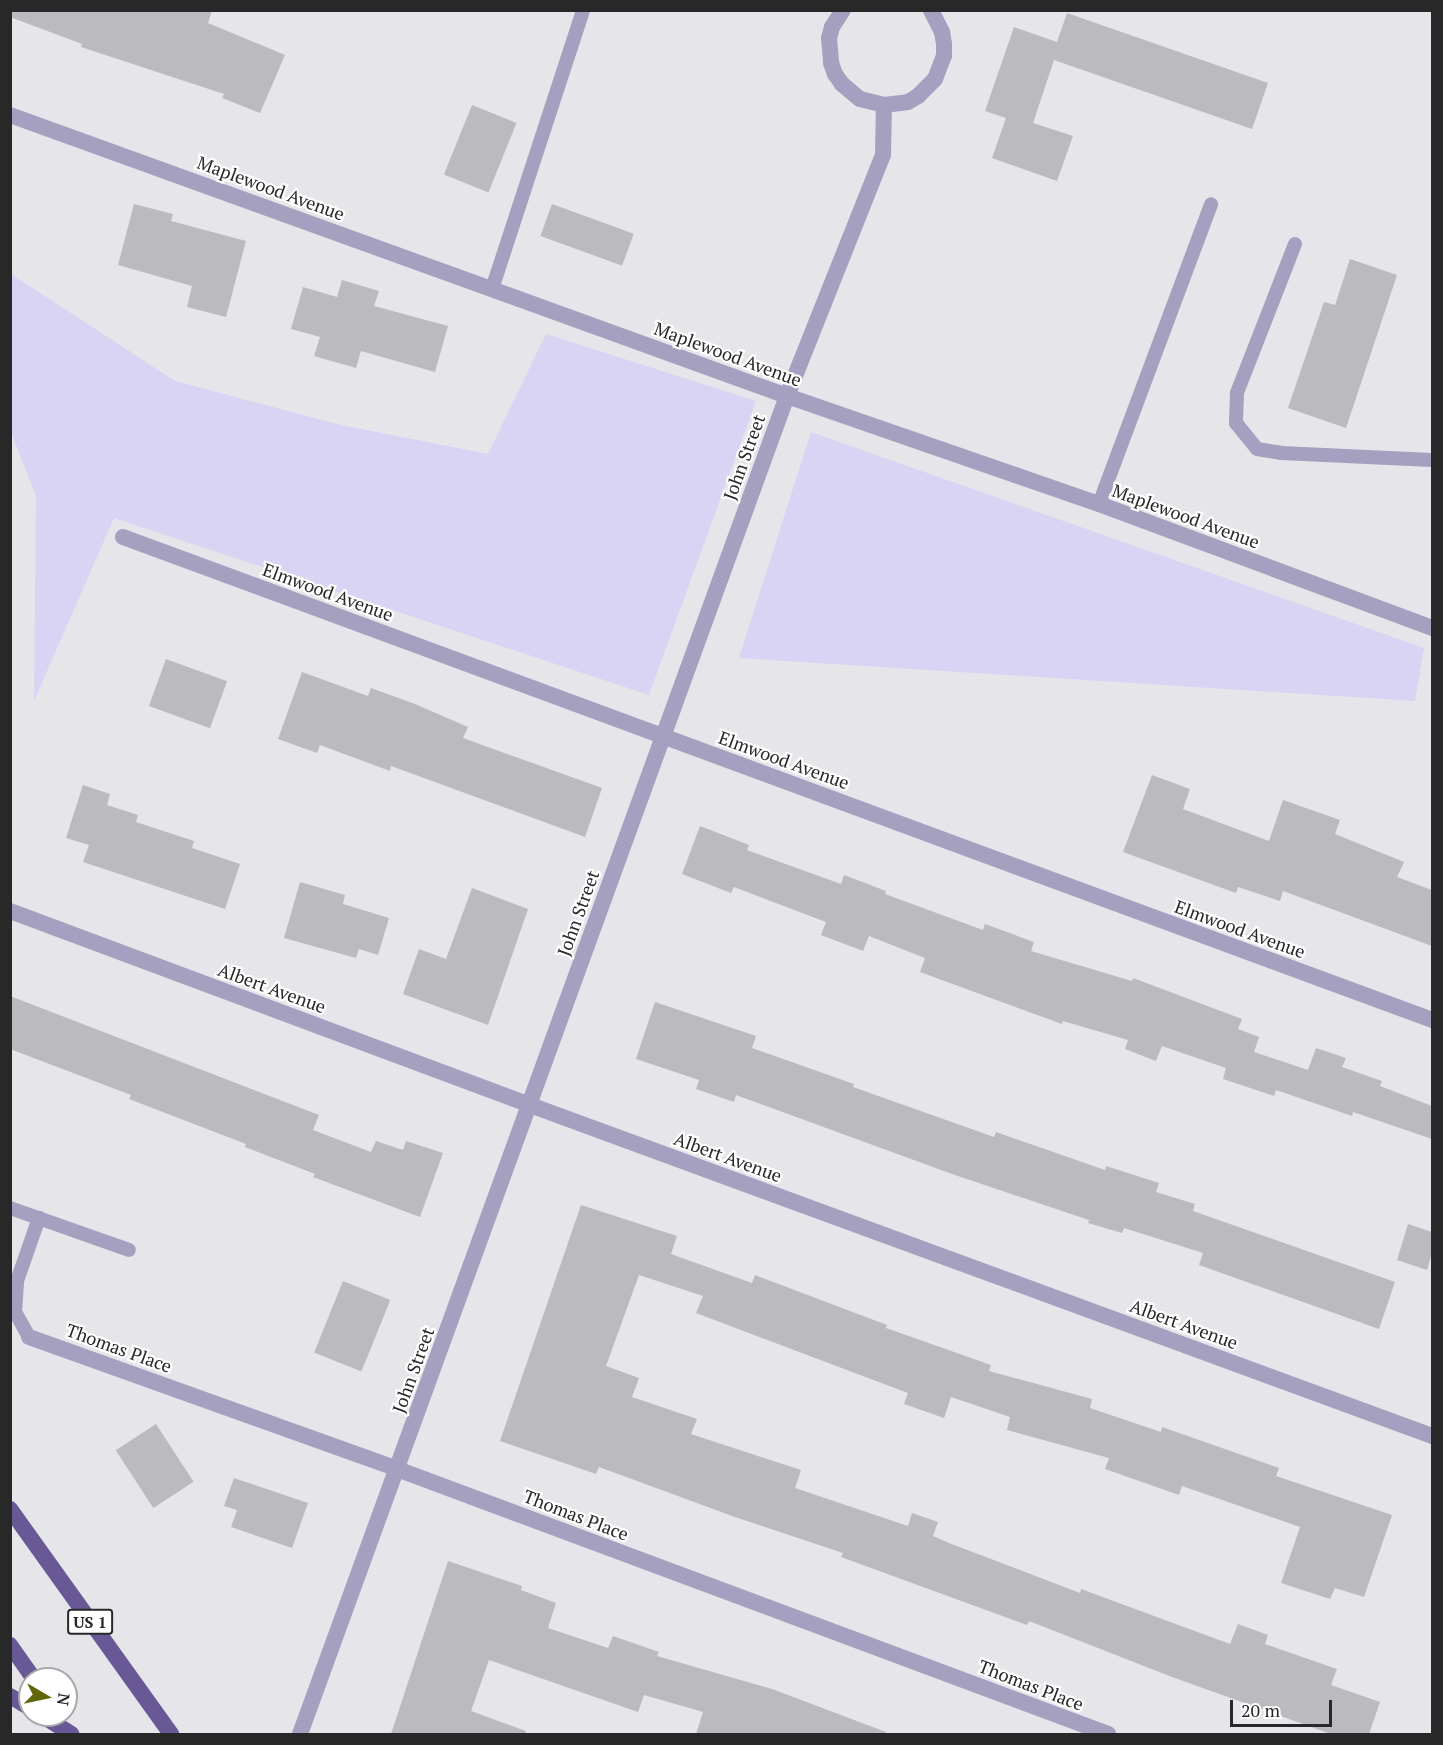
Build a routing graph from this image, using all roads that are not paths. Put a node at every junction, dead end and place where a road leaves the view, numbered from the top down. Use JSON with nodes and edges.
{"nodes":[{"id":1,"x":583,"y":10,"type":"edge"},
{"id":2,"x":843,"y":10,"type":"edge"},
{"id":3,"x":931,"y":10,"type":"edge"},
{"id":4,"x":884,"y":105,"type":"junction"},
{"id":5,"x":10,"y":115,"type":"edge"},
{"id":6,"x":1210,"y":204,"type":"dead end"},
{"id":7,"x":1295,"y":244,"type":"dead end"},
{"id":8,"x":492,"y":289,"type":"junction"},
{"id":9,"x":787,"y":396,"type":"junction"},
{"id":10,"x":1432,"y":460,"type":"edge"},
{"id":11,"x":1099,"y":504,"type":"junction"},
{"id":12,"x":123,"y":537,"type":"dead end"},
{"id":13,"x":1432,"y":628,"type":"edge"},
{"id":14,"x":663,"y":736,"type":"junction"},
{"id":15,"x":10,"y":911,"type":"edge"},
{"id":16,"x":1432,"y":1020,"type":"edge"},
{"id":17,"x":530,"y":1105,"type":"junction"},
{"id":18,"x":10,"y":1208,"type":"edge"},
{"id":19,"x":39,"y":1218,"type":"junction"},
{"id":20,"x":129,"y":1250,"type":"dead end"},
{"id":21,"x":29,"y":1337,"type":"joint"},
{"id":22,"x":1432,"y":1436,"type":"edge"},
{"id":23,"x":398,"y":1469,"type":"junction"},
{"id":24,"x":10,"y":1509,"type":"edge"},
{"id":25,"x":10,"y":1645,"type":"edge"},
{"id":26,"x":26,"y":1667,"type":"edge"},
{"id":27,"x":171,"y":1734,"type":"edge"},
{"id":28,"x":300,"y":1734,"type":"edge"},
{"id":29,"x":1108,"y":1734,"type":"edge"}],
"edges":[{"from":1,"to":8,"type":"lane"},
{"from":2,"to":4,"type":"street"},
{"from":3,"to":4,"type":"street"},
{"from":4,"to":9,"type":"street","name":"John Street"},
{"from":5,"to":8,"type":"street","name":"Maplewood Avenue"},
{"from":6,"to":11,"type":"lane"},
{"from":7,"to":10,"type":"lane"},
{"from":8,"to":9,"type":"street","name":"Maplewood Avenue"},
{"from":9,"to":11,"type":"street","name":"Maplewood Avenue"},
{"from":9,"to":14,"type":"street","name":"John Street"},
{"from":11,"to":13,"type":"street","name":"Maplewood Avenue"},
{"from":12,"to":14,"type":"street","name":"Elmwood Avenue"},
{"from":14,"to":16,"type":"street","name":"Elmwood Avenue"},
{"from":14,"to":17,"type":"street","name":"John Street"},
{"from":15,"to":17,"type":"street","name":"Albert Avenue"},
{"from":17,"to":22,"type":"street","name":"Albert Avenue"},
{"from":17,"to":23,"type":"street","name":"John Street"},
{"from":18,"to":19,"type":"lane"},
{"from":19,"to":20,"type":"lane"},
{"from":19,"to":21,"type":"lane"},
{"from":21,"to":23,"type":"street","name":"Thomas Place"},
{"from":23,"to":28,"type":"street","name":"John Street"},
{"from":23,"to":29,"type":"street","name":"Thomas Place"},
{"from":24,"to":27,"type":"highway","number":"US 1"},
{"from":25,"to":26,"type":"highway"}]}
